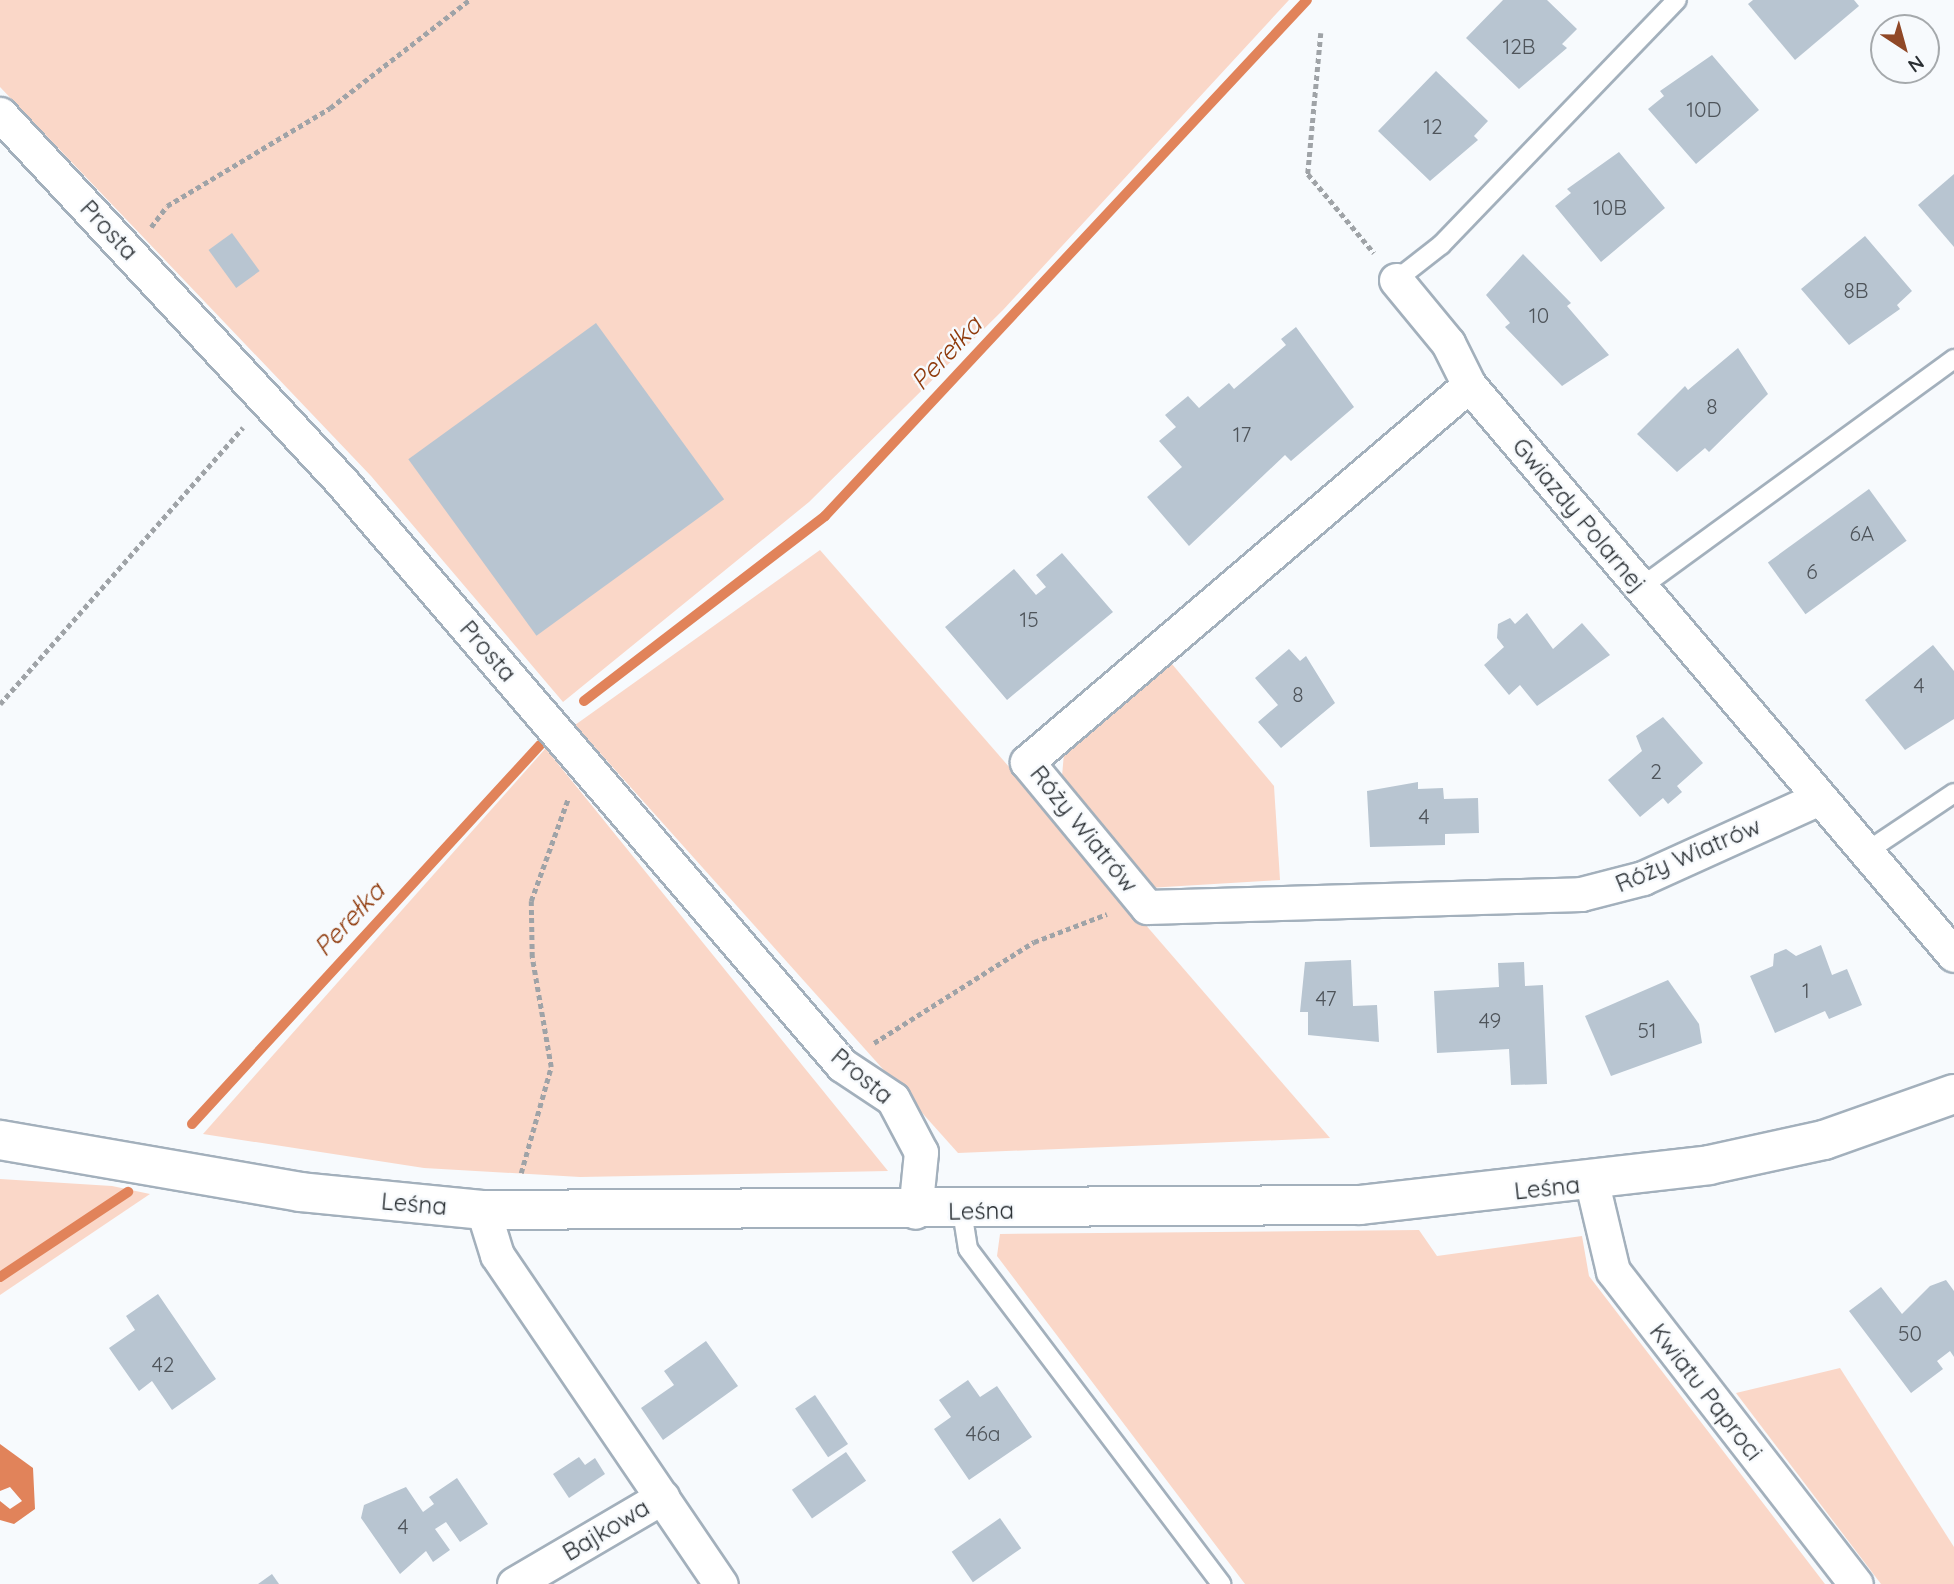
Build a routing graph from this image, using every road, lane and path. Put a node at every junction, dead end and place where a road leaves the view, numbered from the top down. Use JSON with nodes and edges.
{"nodes":[{"id":1,"x":469,"y":0,"type":"edge"},
{"id":2,"x":1677,"y":0,"type":"edge"},
{"id":3,"x":1321,"y":33,"type":"dead end"},
{"id":4,"x":0,"y":114,"type":"edge"},
{"id":5,"x":132,"y":254,"type":"junction"},
{"id":6,"x":1396,"y":280,"type":"junction"},
{"id":7,"x":1954,"y":359,"type":"edge"},
{"id":8,"x":1469,"y":385,"type":"junction"},
{"id":9,"x":267,"y":400,"type":"junction"},
{"id":10,"x":1640,"y":588,"type":"junction"},
{"id":11,"x":0,"y":704,"type":"edge"},
{"id":12,"x":566,"y":742,"type":"junction"},
{"id":13,"x":1954,"y":793,"type":"edge"},
{"id":14,"x":1819,"y":798,"type":"junction"},
{"id":15,"x":1866,"y":852,"type":"junction"},
{"id":16,"x":1147,"y":906,"type":"junction"},
{"id":17,"x":1954,"y":955,"type":"edge"},
{"id":18,"x":842,"y":1065,"type":"junction"},
{"id":19,"x":1954,"y":1094,"type":"edge"},
{"id":20,"x":0,"y":1140,"type":"edge"},
{"id":21,"x":517,"y":1179,"type":"dead end"},
{"id":22,"x":1592,"y":1183,"type":"junction"},
{"id":23,"x":483,"y":1210,"type":"junction"},
{"id":24,"x":962,"y":1210,"type":"junction"},
{"id":25,"x":915,"y":1212,"type":"junction"},
{"id":26,"x":662,"y":1496,"type":"junction"},
{"id":27,"x":514,"y":1584,"type":"edge"},
{"id":28,"x":721,"y":1584,"type":"edge"},
{"id":29,"x":1221,"y":1584,"type":"edge"},
{"id":30,"x":1856,"y":1584,"type":"edge"}],
"edges":[{"from":1,"to":5,"type":"path"},
{"from":2,"to":6,"type":"lane"},
{"from":3,"to":6,"type":"path"},
{"from":4,"to":5,"type":"street","name":"Prosta"},
{"from":5,"to":9,"type":"street","name":"Prosta"},
{"from":6,"to":8,"type":"street","name":"Gwiazdy Polarnej"},
{"from":7,"to":10,"type":"lane"},
{"from":8,"to":10,"type":"street","name":"Gwiazdy Polarnej"},
{"from":8,"to":16,"type":"street","name":"Róży Wiatrów"},
{"from":9,"to":11,"type":"path"},
{"from":9,"to":12,"type":"street","name":"Prosta"},
{"from":10,"to":14,"type":"street","name":"Gwiazdy Polarnej"},
{"from":12,"to":18,"type":"street","name":"Prosta"},
{"from":12,"to":21,"type":"path"},
{"from":13,"to":15,"type":"lane"},
{"from":14,"to":15,"type":"street","name":"Gwiazdy Polarnej"},
{"from":14,"to":16,"type":"street","name":"Róży Wiatrów"},
{"from":15,"to":17,"type":"street","name":"Gwiazdy Polarnej"},
{"from":16,"to":18,"type":"path"},
{"from":18,"to":25,"type":"street","name":"Prosta"},
{"from":19,"to":22,"type":"street","name":"Leśna"},
{"from":20,"to":23,"type":"street","name":"Leśna"},
{"from":22,"to":24,"type":"street","name":"Leśna"},
{"from":22,"to":30,"type":"street","name":"Kwiatu Paproci"},
{"from":23,"to":25,"type":"street","name":"Leśna"},
{"from":23,"to":26,"type":"street"},
{"from":24,"to":25,"type":"street","name":"Leśna"},
{"from":24,"to":29,"type":"lane"},
{"from":26,"to":27,"type":"street","name":"Bajkowa"},
{"from":26,"to":28,"type":"street"}]}
